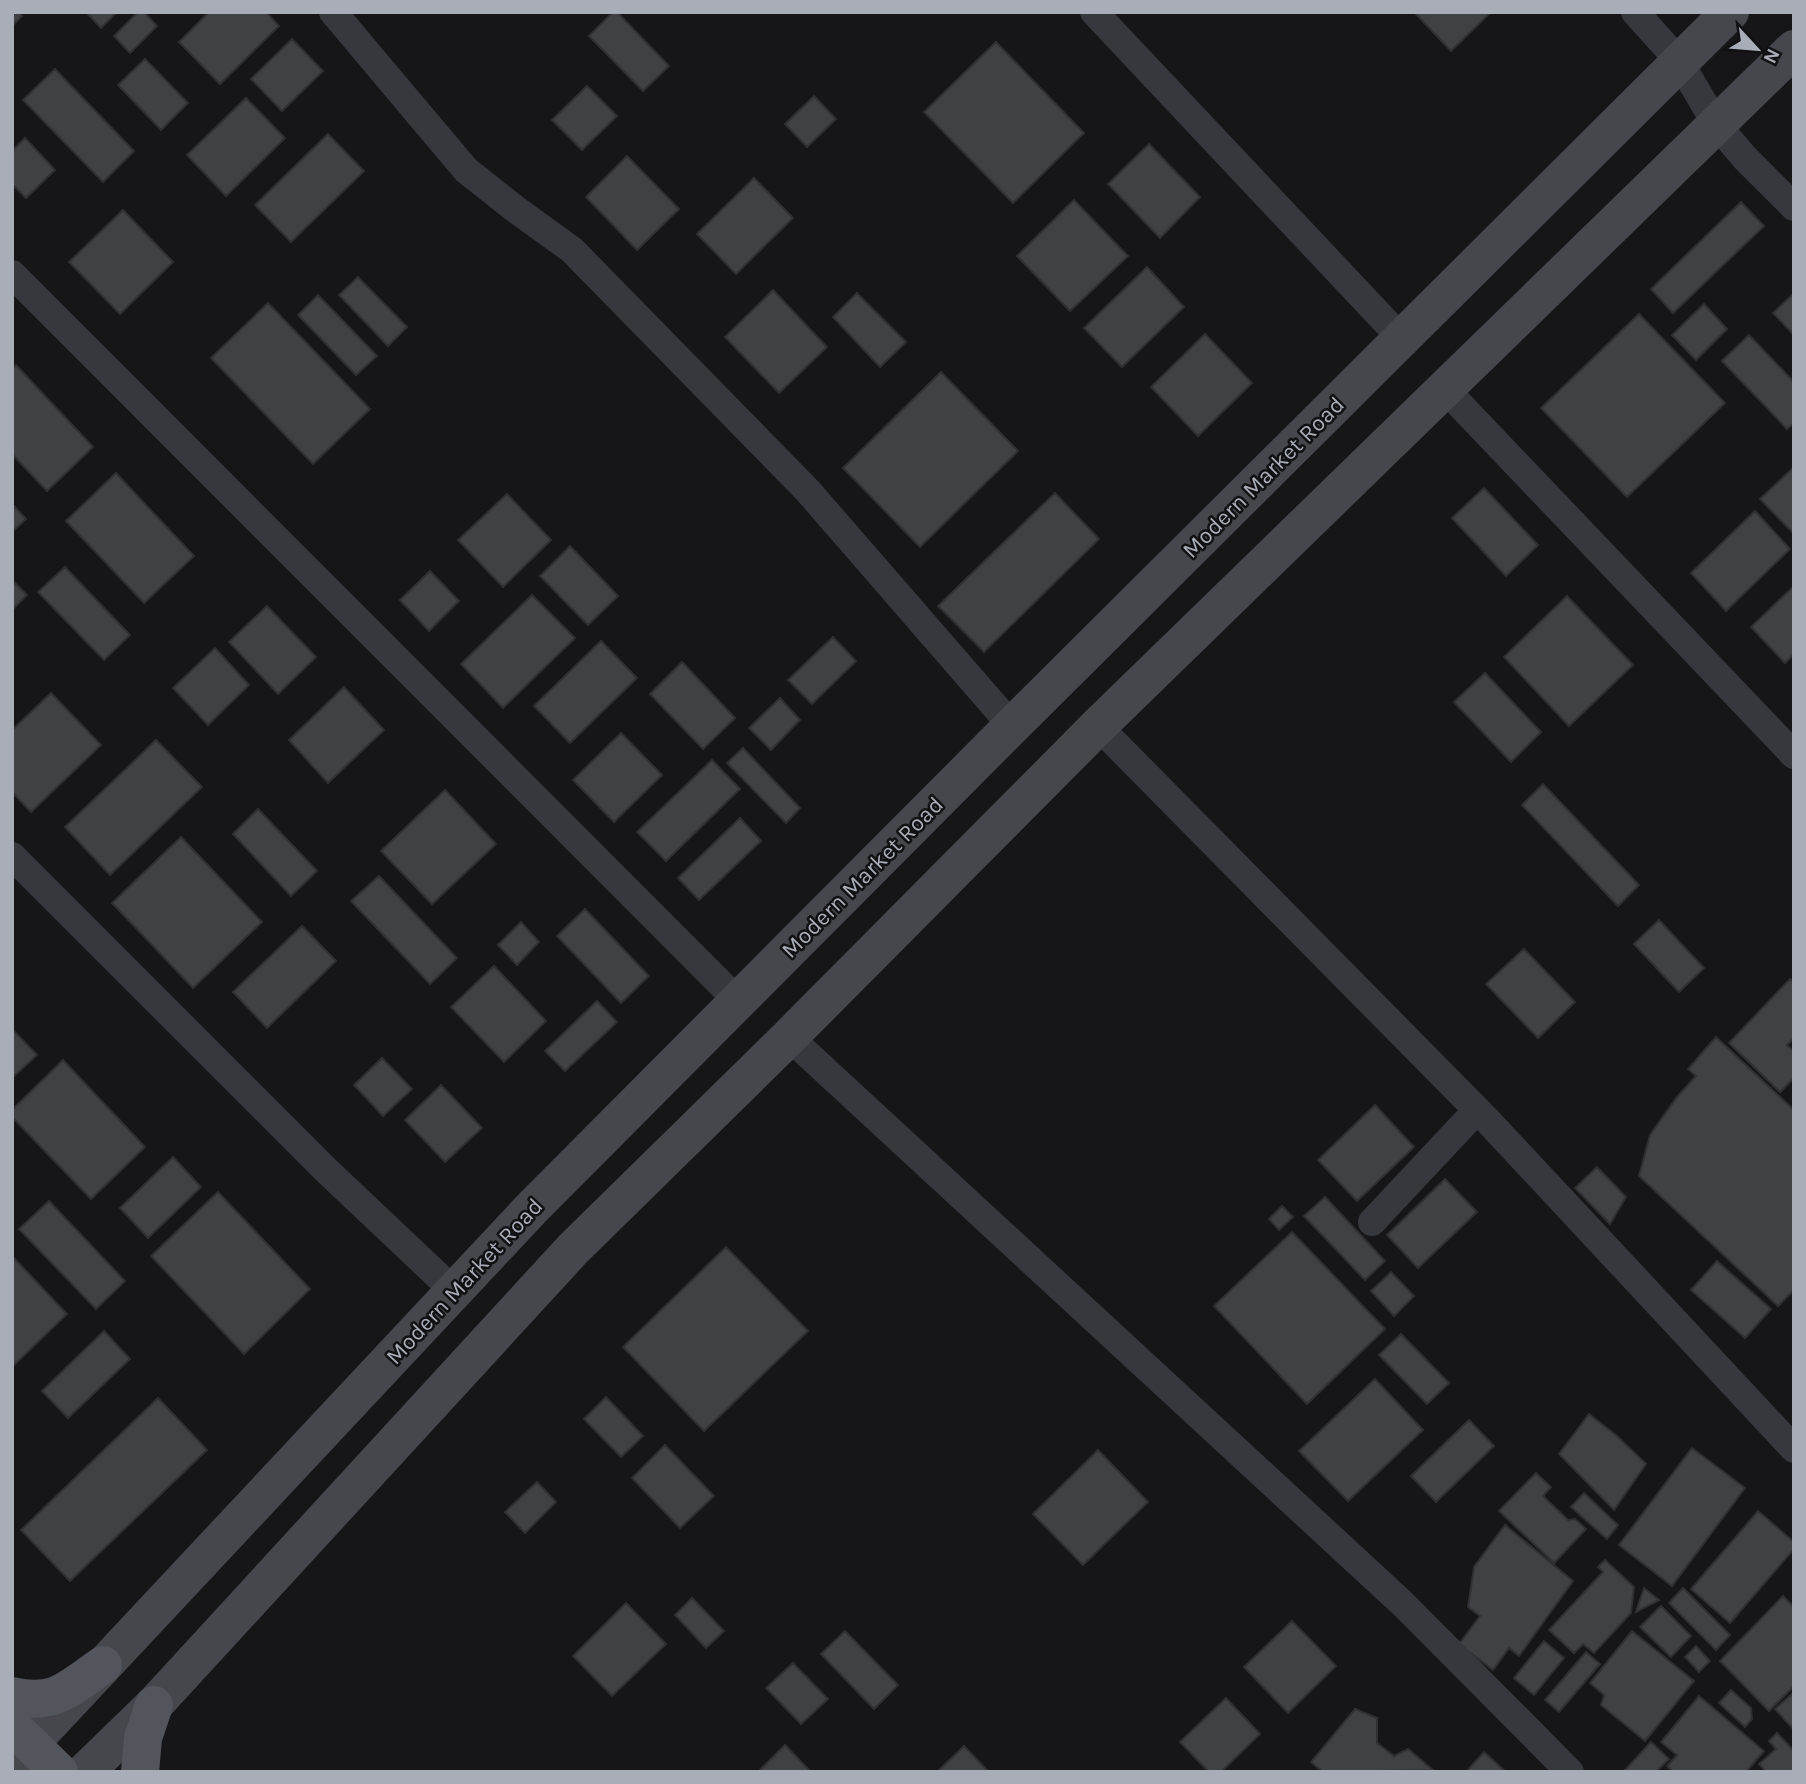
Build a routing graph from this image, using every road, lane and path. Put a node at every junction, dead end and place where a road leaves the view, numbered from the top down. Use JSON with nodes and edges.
{"nodes":[{"id":1,"x":333,"y":12,"type":"edge"},
{"id":2,"x":1094,"y":12,"type":"edge"},
{"id":3,"x":1635,"y":12,"type":"edge"},
{"id":4,"x":1730,"y":12,"type":"edge"},
{"id":5,"x":1794,"y":49,"type":"edge"},
{"id":6,"x":1679,"y":61,"type":"junction"},
{"id":7,"x":1716,"y":124,"type":"junction"},
{"id":8,"x":1794,"y":207,"type":"edge"},
{"id":9,"x":12,"y":274,"type":"edge"},
{"id":10,"x":1402,"y":339,"type":"junction"},
{"id":11,"x":1445,"y":389,"type":"junction"},
{"id":12,"x":1012,"y":726,"type":"junction"},
{"id":13,"x":1098,"y":726,"type":"junction"},
{"id":14,"x":1794,"y":755,"type":"edge"},
{"id":15,"x":12,"y":856,"type":"edge"},
{"id":16,"x":738,"y":1002,"type":"junction"},
{"id":17,"x":789,"y":1037,"type":"junction"},
{"id":18,"x":1477,"y":1110,"type":"junction"},
{"id":19,"x":532,"y":1208,"type":"junction"},
{"id":20,"x":1372,"y":1222,"type":"dead end"},
{"id":21,"x":573,"y":1249,"type":"junction"},
{"id":22,"x":454,"y":1291,"type":"junction"},
{"id":23,"x":1794,"y":1449,"type":"edge"},
{"id":24,"x":103,"y":1665,"type":"junction"},
{"id":25,"x":12,"y":1696,"type":"edge"},
{"id":26,"x":154,"y":1705,"type":"junction"},
{"id":27,"x":18,"y":1743,"type":"edge"},
{"id":28,"x":59,"y":1772,"type":"edge"},
{"id":29,"x":85,"y":1772,"type":"edge"},
{"id":30,"x":140,"y":1772,"type":"edge"},
{"id":31,"x":1570,"y":1772,"type":"edge"}],
"edges":[{"from":1,"to":12,"type":"street"},
{"from":2,"to":10,"type":"street"},
{"from":3,"to":6,"type":"street"},
{"from":4,"to":6,"type":"street","name":"Modern Market Road"},
{"from":5,"to":7,"type":"street"},
{"from":6,"to":7,"type":"street"},
{"from":6,"to":10,"type":"street","name":"Modern Market Road"},
{"from":7,"to":8,"type":"street"},
{"from":7,"to":11,"type":"street"},
{"from":9,"to":16,"type":"street"},
{"from":10,"to":12,"type":"street","name":"Modern Market Road"},
{"from":11,"to":13,"type":"street"},
{"from":11,"to":14,"type":"street"},
{"from":12,"to":16,"type":"street","name":"Modern Market Road"},
{"from":13,"to":17,"type":"street"},
{"from":13,"to":18,"type":"street"},
{"from":15,"to":22,"type":"street"},
{"from":16,"to":19,"type":"street","name":"Modern Market Road"},
{"from":17,"to":21,"type":"street"},
{"from":17,"to":31,"type":"street"},
{"from":18,"to":20,"type":"street"},
{"from":18,"to":23,"type":"street"},
{"from":19,"to":21,"type":"street"},
{"from":19,"to":22,"type":"street","name":"Modern Market Road"},
{"from":21,"to":26,"type":"street"},
{"from":22,"to":24,"type":"street","name":"Modern Market Road"},
{"from":24,"to":25,"type":"main road"},
{"from":24,"to":27,"type":"street","name":"Modern Market Road"},
{"from":26,"to":29,"type":"street"},
{"from":26,"to":30,"type":"main road"},
{"from":27,"to":28,"type":"main road"}]}
